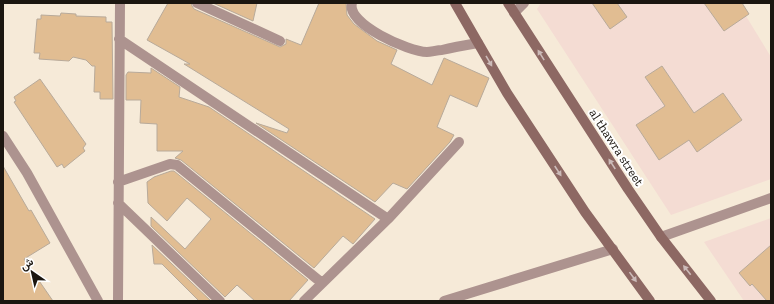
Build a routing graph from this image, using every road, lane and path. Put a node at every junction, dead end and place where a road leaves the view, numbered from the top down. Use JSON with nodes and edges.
{"nodes":[{"id":1,"x":120,"y":3,"type":"edge"},
{"id":2,"x":197,"y":3,"type":"edge"},
{"id":3,"x":352,"y":3,"type":"edge"},
{"id":4,"x":455,"y":3,"type":"edge"},
{"id":5,"x":508,"y":3,"type":"edge"},
{"id":6,"x":524,"y":3,"type":"edge"},
{"id":7,"x":514,"y":13,"type":"junction"},
{"id":8,"x":119,"y":39,"type":"junction"},
{"id":9,"x":280,"y":42,"type":"dead end"},
{"id":10,"x":478,"y":43,"type":"junction"},
{"id":11,"x":3,"y":136,"type":"edge"},
{"id":12,"x":459,"y":142,"type":"dead end"},
{"id":13,"x":118,"y":182,"type":"junction"},
{"id":14,"x":771,"y":198,"type":"edge"},
{"id":15,"x":118,"y":203,"type":"junction"},
{"id":16,"x":388,"y":219,"type":"junction"},
{"id":17,"x":661,"y":237,"type":"junction"},
{"id":18,"x":613,"y":249,"type":"junction"},
{"id":19,"x":322,"y":283,"type":"junction"},
{"id":20,"x":98,"y":301,"type":"edge"},
{"id":21,"x":118,"y":301,"type":"edge"},
{"id":22,"x":220,"y":301,"type":"edge"},
{"id":23,"x":304,"y":301,"type":"edge"},
{"id":24,"x":444,"y":301,"type":"edge"},
{"id":25,"x":650,"y":301,"type":"edge"},
{"id":26,"x":710,"y":301,"type":"edge"}],
"edges":[{"from":1,"to":8,"type":"street"},
{"from":2,"to":9,"type":"street"},
{"from":3,"to":10,"type":"street"},
{"from":4,"to":10,"type":"main road"},
{"from":5,"to":7,"type":"main road","name":"al thawra street"},
{"from":6,"to":7,"type":"street"},
{"from":17,"to":7,"type":"main road","name":"al thawra street","one_way":true},
{"from":8,"to":13,"type":"street"},
{"from":8,"to":16,"type":"street"},
{"from":10,"to":18,"type":"main road","one_way":true},
{"from":11,"to":20,"type":"street"},
{"from":12,"to":16,"type":"street"},
{"from":13,"to":15,"type":"street"},
{"from":13,"to":19,"type":"street"},
{"from":14,"to":17,"type":"street"},
{"from":15,"to":21,"type":"street"},
{"from":15,"to":22,"type":"street"},
{"from":16,"to":19,"type":"street"},
{"from":26,"to":17,"type":"main road","name":"al thawra street","one_way":true},
{"from":18,"to":24,"type":"street"},
{"from":18,"to":25,"type":"main road","one_way":true},
{"from":19,"to":23,"type":"street"}]}
